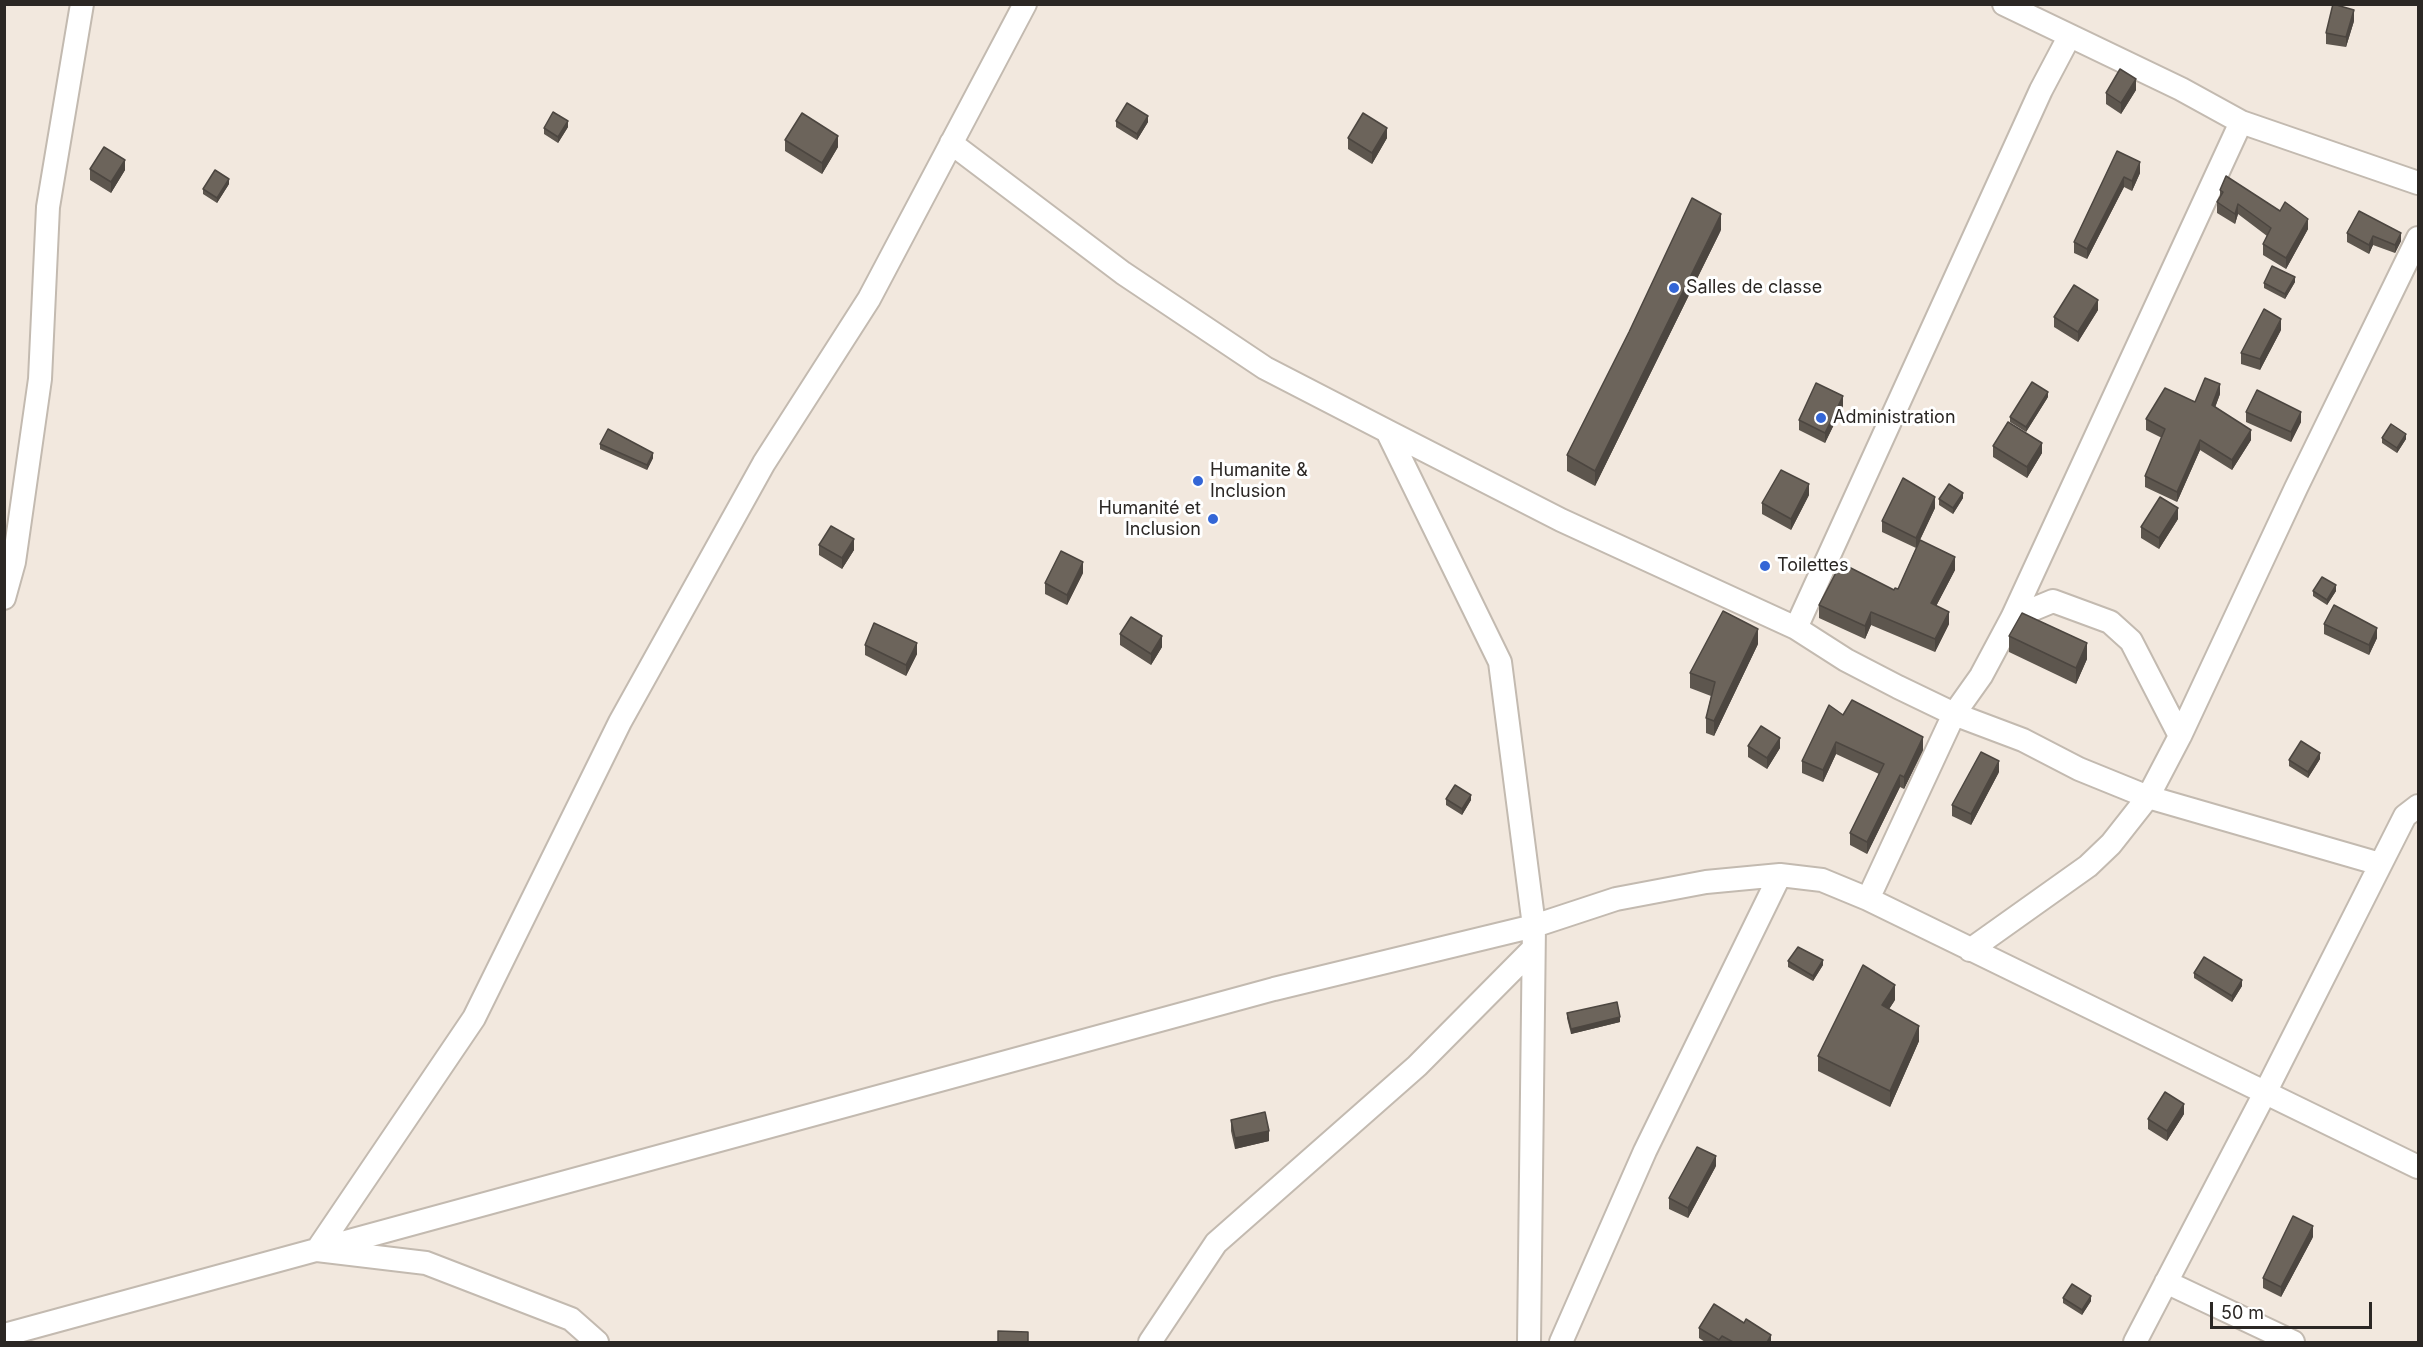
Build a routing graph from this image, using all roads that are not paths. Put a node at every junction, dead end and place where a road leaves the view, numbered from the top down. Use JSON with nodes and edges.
{"nodes":[{"id":1,"x":82,"y":4,"type":"edge"},
{"id":2,"x":1025,"y":4,"type":"edge"},
{"id":3,"x":2004,"y":4,"type":"edge"},
{"id":4,"x":2069,"y":37,"type":"junction"},
{"id":5,"x":2241,"y":122,"type":"junction"},
{"id":6,"x":951,"y":143,"type":"junction"},
{"id":7,"x":2418,"y":183,"type":"edge"},
{"id":8,"x":2418,"y":238,"type":"edge"},
{"id":9,"x":1387,"y":431,"type":"junction"},
{"id":10,"x":4,"y":598,"type":"edge"},
{"id":11,"x":2012,"y":618,"type":"junction"},
{"id":12,"x":1796,"y":628,"type":"junction"},
{"id":13,"x":1954,"y":714,"type":"junction"},
{"id":14,"x":2181,"y":736,"type":"junction"},
{"id":15,"x":2148,"y":797,"type":"junction"},
{"id":16,"x":2418,"y":806,"type":"edge"},
{"id":17,"x":2380,"y":864,"type":"junction"},
{"id":18,"x":1780,"y":875,"type":"junction"},
{"id":19,"x":1868,"y":899,"type":"junction"},
{"id":20,"x":1534,"y":926,"type":"junction"},
{"id":21,"x":1533,"y":949,"type":"junction"},
{"id":22,"x":1970,"y":950,"type":"junction"},
{"id":23,"x":2266,"y":1092,"type":"junction"},
{"id":24,"x":2418,"y":1167,"type":"edge"},
{"id":25,"x":317,"y":1250,"type":"junction"},
{"id":26,"x":2166,"y":1282,"type":"junction"},
{"id":27,"x":4,"y":1335,"type":"edge"},
{"id":28,"x":597,"y":1342,"type":"edge"},
{"id":29,"x":1150,"y":1342,"type":"edge"},
{"id":30,"x":1529,"y":1342,"type":"edge"},
{"id":31,"x":1562,"y":1342,"type":"edge"},
{"id":32,"x":2135,"y":1342,"type":"edge"},
{"id":33,"x":2293,"y":1342,"type":"edge"}],
"edges":[{"from":1,"to":10,"type":"street"},
{"from":2,"to":6,"type":"street"},
{"from":3,"to":4,"type":"street"},
{"from":4,"to":5,"type":"street"},
{"from":4,"to":12,"type":"street"},
{"from":5,"to":7,"type":"street"},
{"from":5,"to":11,"type":"street"},
{"from":6,"to":9,"type":"street"},
{"from":6,"to":25,"type":"street"},
{"from":8,"to":14,"type":"street"},
{"from":9,"to":12,"type":"street"},
{"from":9,"to":20,"type":"street"},
{"from":11,"to":13,"type":"street"},
{"from":11,"to":14,"type":"street"},
{"from":12,"to":13,"type":"street"},
{"from":13,"to":15,"type":"street"},
{"from":13,"to":19,"type":"street"},
{"from":14,"to":15,"type":"street"},
{"from":15,"to":17,"type":"street"},
{"from":15,"to":22,"type":"street"},
{"from":16,"to":17,"type":"street"},
{"from":17,"to":23,"type":"street"},
{"from":18,"to":19,"type":"street"},
{"from":18,"to":20,"type":"street"},
{"from":18,"to":31,"type":"street"},
{"from":19,"to":22,"type":"street"},
{"from":20,"to":21,"type":"street"},
{"from":20,"to":25,"type":"street"},
{"from":21,"to":29,"type":"street"},
{"from":21,"to":30,"type":"street"},
{"from":22,"to":23,"type":"street"},
{"from":23,"to":24,"type":"street"},
{"from":23,"to":26,"type":"street"},
{"from":25,"to":27,"type":"street"},
{"from":25,"to":28,"type":"street"},
{"from":26,"to":32,"type":"street"},
{"from":26,"to":33,"type":"street"}]}
